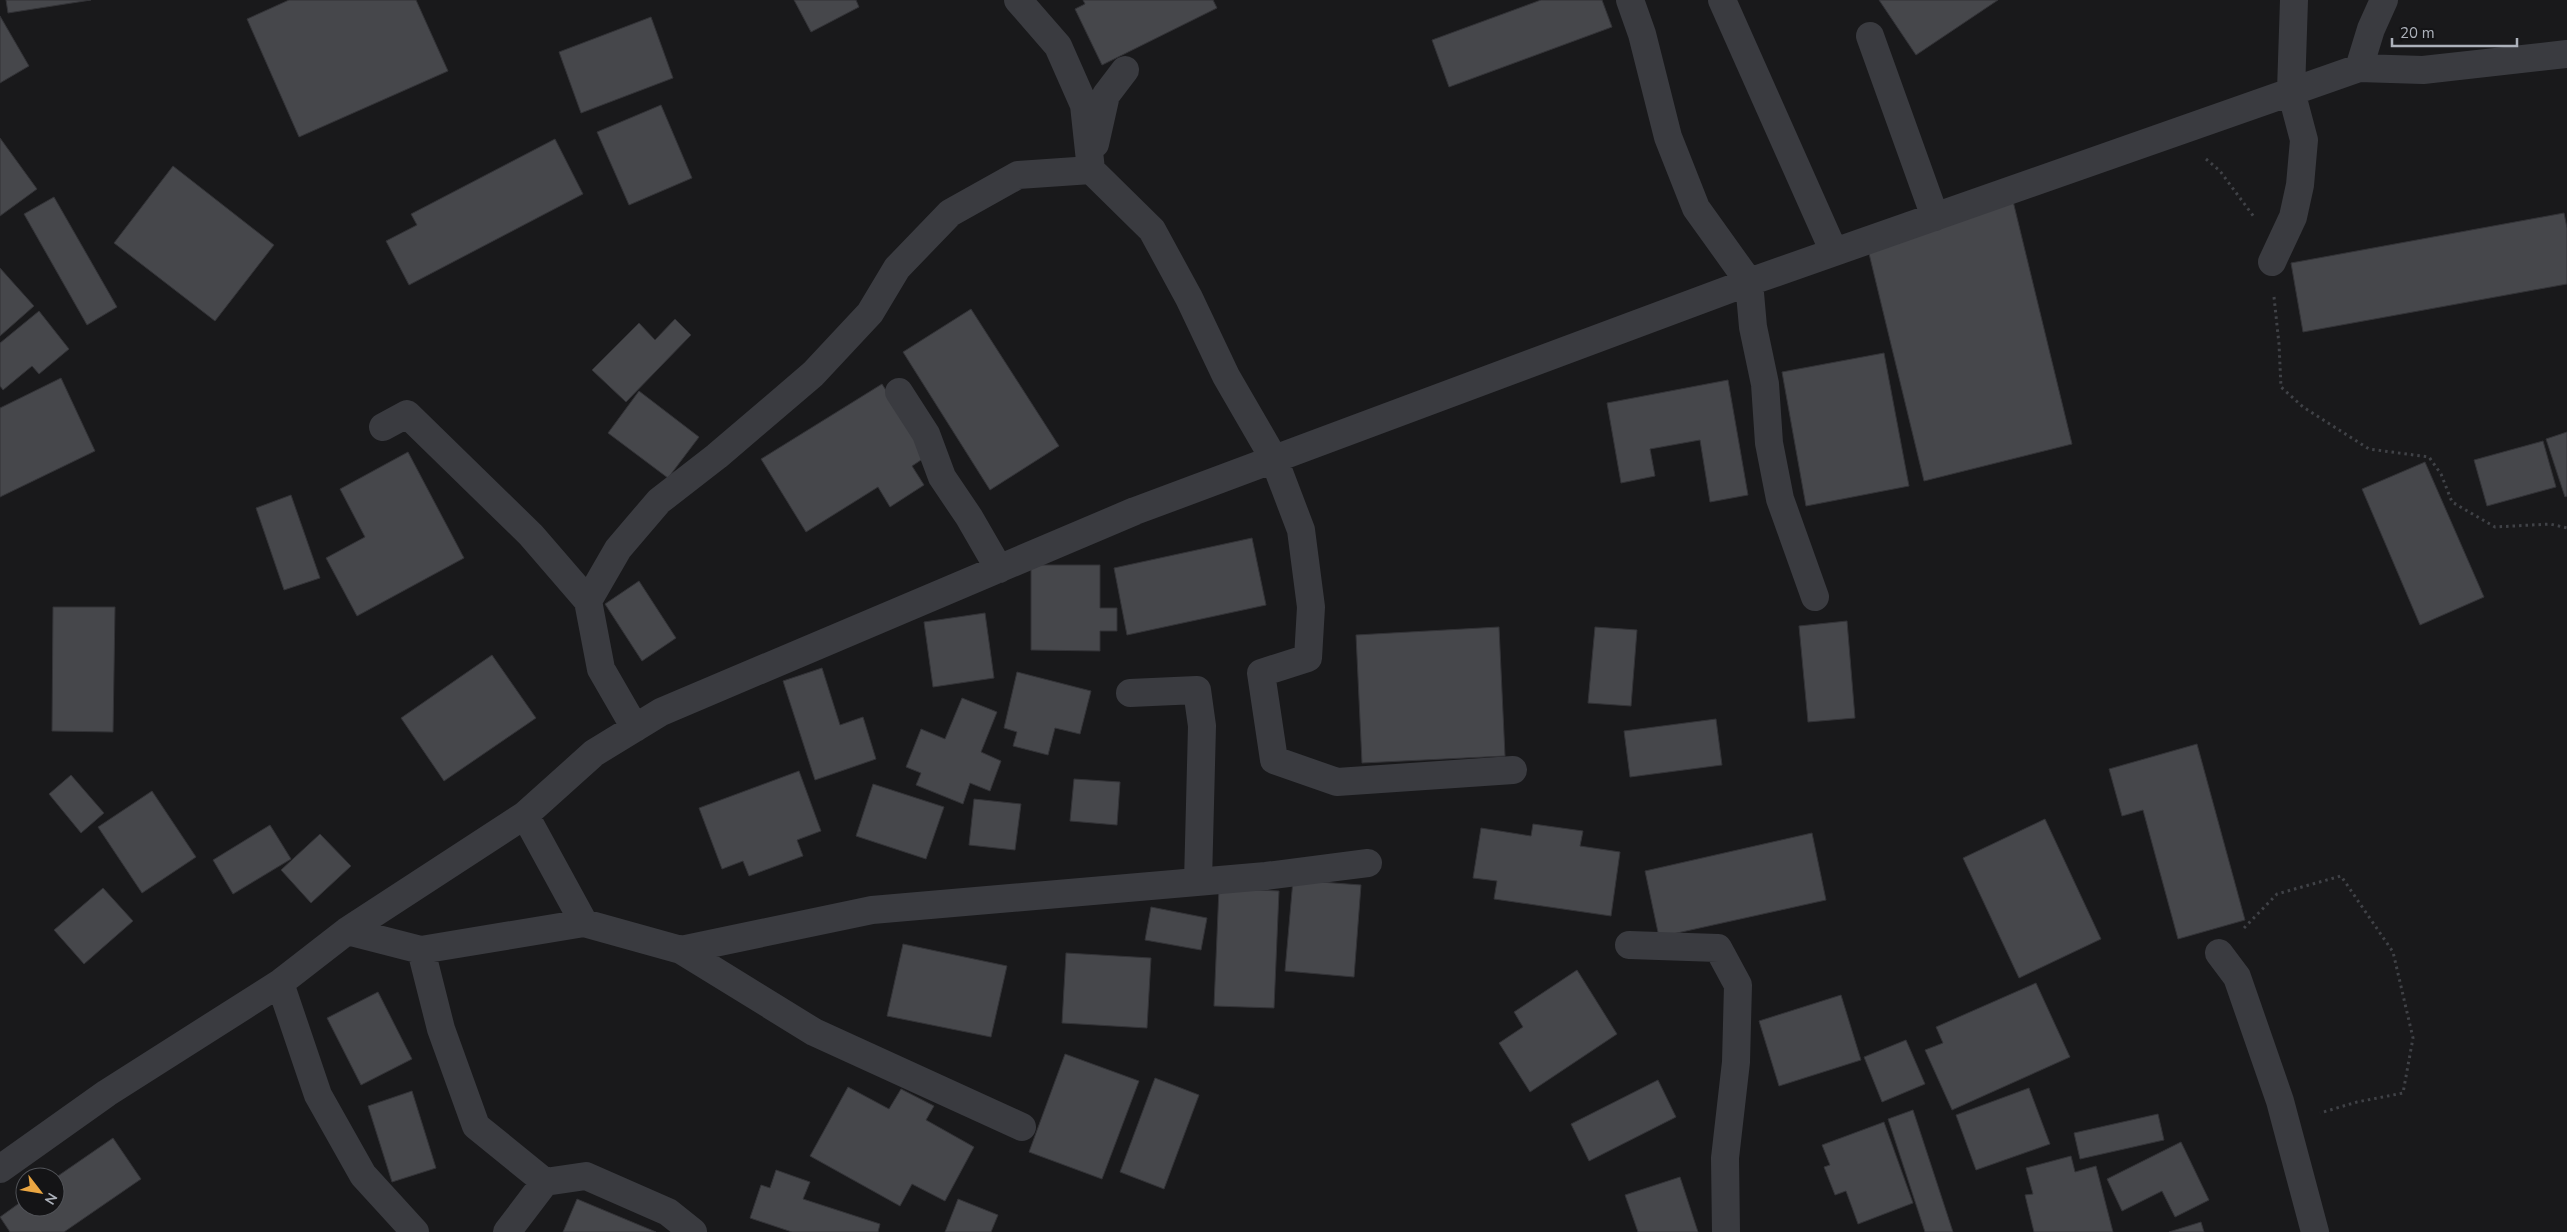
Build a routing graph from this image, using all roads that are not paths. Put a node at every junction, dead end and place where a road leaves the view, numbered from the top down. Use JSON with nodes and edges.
{"nodes":[{"id":1,"x":1018,"y":0,"type":"edge"},
{"id":2,"x":1630,"y":0,"type":"edge"},
{"id":3,"x":1722,"y":0,"type":"edge"},
{"id":4,"x":2294,"y":0,"type":"edge"},
{"id":5,"x":2384,"y":0,"type":"edge"},
{"id":6,"x":1870,"y":36,"type":"dead end"},
{"id":7,"x":2567,"y":54,"type":"edge"},
{"id":8,"x":2358,"y":68,"type":"junction"},
{"id":9,"x":1125,"y":70,"type":"dead end"},
{"id":10,"x":2292,"y":91,"type":"junction"},
{"id":11,"x":1091,"y":170,"type":"junction"},
{"id":12,"x":1935,"y":216,"type":"junction"},
{"id":13,"x":1834,"y":252,"type":"junction"},
{"id":14,"x":2272,"y":262,"type":"road end"},
{"id":15,"x":1749,"y":282,"type":"junction"},
{"id":16,"x":898,"y":392,"type":"dead end"},
{"id":17,"x":383,"y":427,"type":"dead end"},
{"id":18,"x":1274,"y":460,"type":"junction"},
{"id":19,"x":999,"y":569,"type":"junction"},
{"id":20,"x":1815,"y":597,"type":"dead end"},
{"id":21,"x":588,"y":601,"type":"junction"},
{"id":22,"x":1130,"y":693,"type":"dead end"},
{"id":23,"x":635,"y":728,"type":"junction"},
{"id":24,"x":1513,"y":770,"type":"dead end"},
{"id":25,"x":525,"y":815,"type":"junction"},
{"id":26,"x":1368,"y":863,"type":"dead end"},
{"id":27,"x":1198,"y":882,"type":"junction"},
{"id":28,"x":584,"y":923,"type":"junction"},
{"id":29,"x":347,"y":931,"type":"junction"},
{"id":30,"x":1629,"y":945,"type":"dead end"},
{"id":31,"x":421,"y":950,"type":"junction"},
{"id":32,"x":681,"y":950,"type":"junction"},
{"id":33,"x":2219,"y":953,"type":"road end"},
{"id":34,"x":280,"y":983,"type":"junction"},
{"id":35,"x":1022,"y":1127,"type":"dead end"},
{"id":36,"x":0,"y":1169,"type":"edge"},
{"id":37,"x":545,"y":1182,"type":"junction"},
{"id":38,"x":416,"y":1232,"type":"edge"},
{"id":39,"x":507,"y":1232,"type":"edge"},
{"id":40,"x":693,"y":1232,"type":"edge"},
{"id":41,"x":1726,"y":1232,"type":"edge"},
{"id":42,"x":2315,"y":1232,"type":"edge"}],
"edges":[{"from":1,"to":11,"type":"street"},
{"from":2,"to":15,"type":"street"},
{"from":3,"to":13,"type":"street"},
{"from":4,"to":10,"type":"street"},
{"from":5,"to":8,"type":"street"},
{"from":6,"to":12,"type":"street"},
{"from":7,"to":8,"type":"street"},
{"from":8,"to":10,"type":"street"},
{"from":9,"to":11,"type":"street"},
{"from":10,"to":12,"type":"street"},
{"from":10,"to":14,"type":"street"},
{"from":11,"to":18,"type":"street"},
{"from":11,"to":21,"type":"street"},
{"from":12,"to":13,"type":"street"},
{"from":13,"to":15,"type":"street"},
{"from":15,"to":18,"type":"street"},
{"from":15,"to":20,"type":"street"},
{"from":16,"to":19,"type":"street"},
{"from":17,"to":21,"type":"street"},
{"from":18,"to":19,"type":"street"},
{"from":18,"to":24,"type":"street"},
{"from":19,"to":23,"type":"street"},
{"from":21,"to":23,"type":"street"},
{"from":22,"to":27,"type":"street"},
{"from":23,"to":25,"type":"street"},
{"from":25,"to":28,"type":"street"},
{"from":25,"to":29,"type":"street"},
{"from":26,"to":27,"type":"street"},
{"from":27,"to":32,"type":"street"},
{"from":28,"to":31,"type":"street"},
{"from":28,"to":32,"type":"street"},
{"from":29,"to":31,"type":"street"},
{"from":29,"to":34,"type":"street"},
{"from":30,"to":41,"type":"street"},
{"from":31,"to":37,"type":"street"},
{"from":32,"to":35,"type":"street"},
{"from":33,"to":42,"type":"street"},
{"from":34,"to":36,"type":"street"},
{"from":34,"to":38,"type":"street"},
{"from":37,"to":39,"type":"street"},
{"from":37,"to":40,"type":"street"}]}
